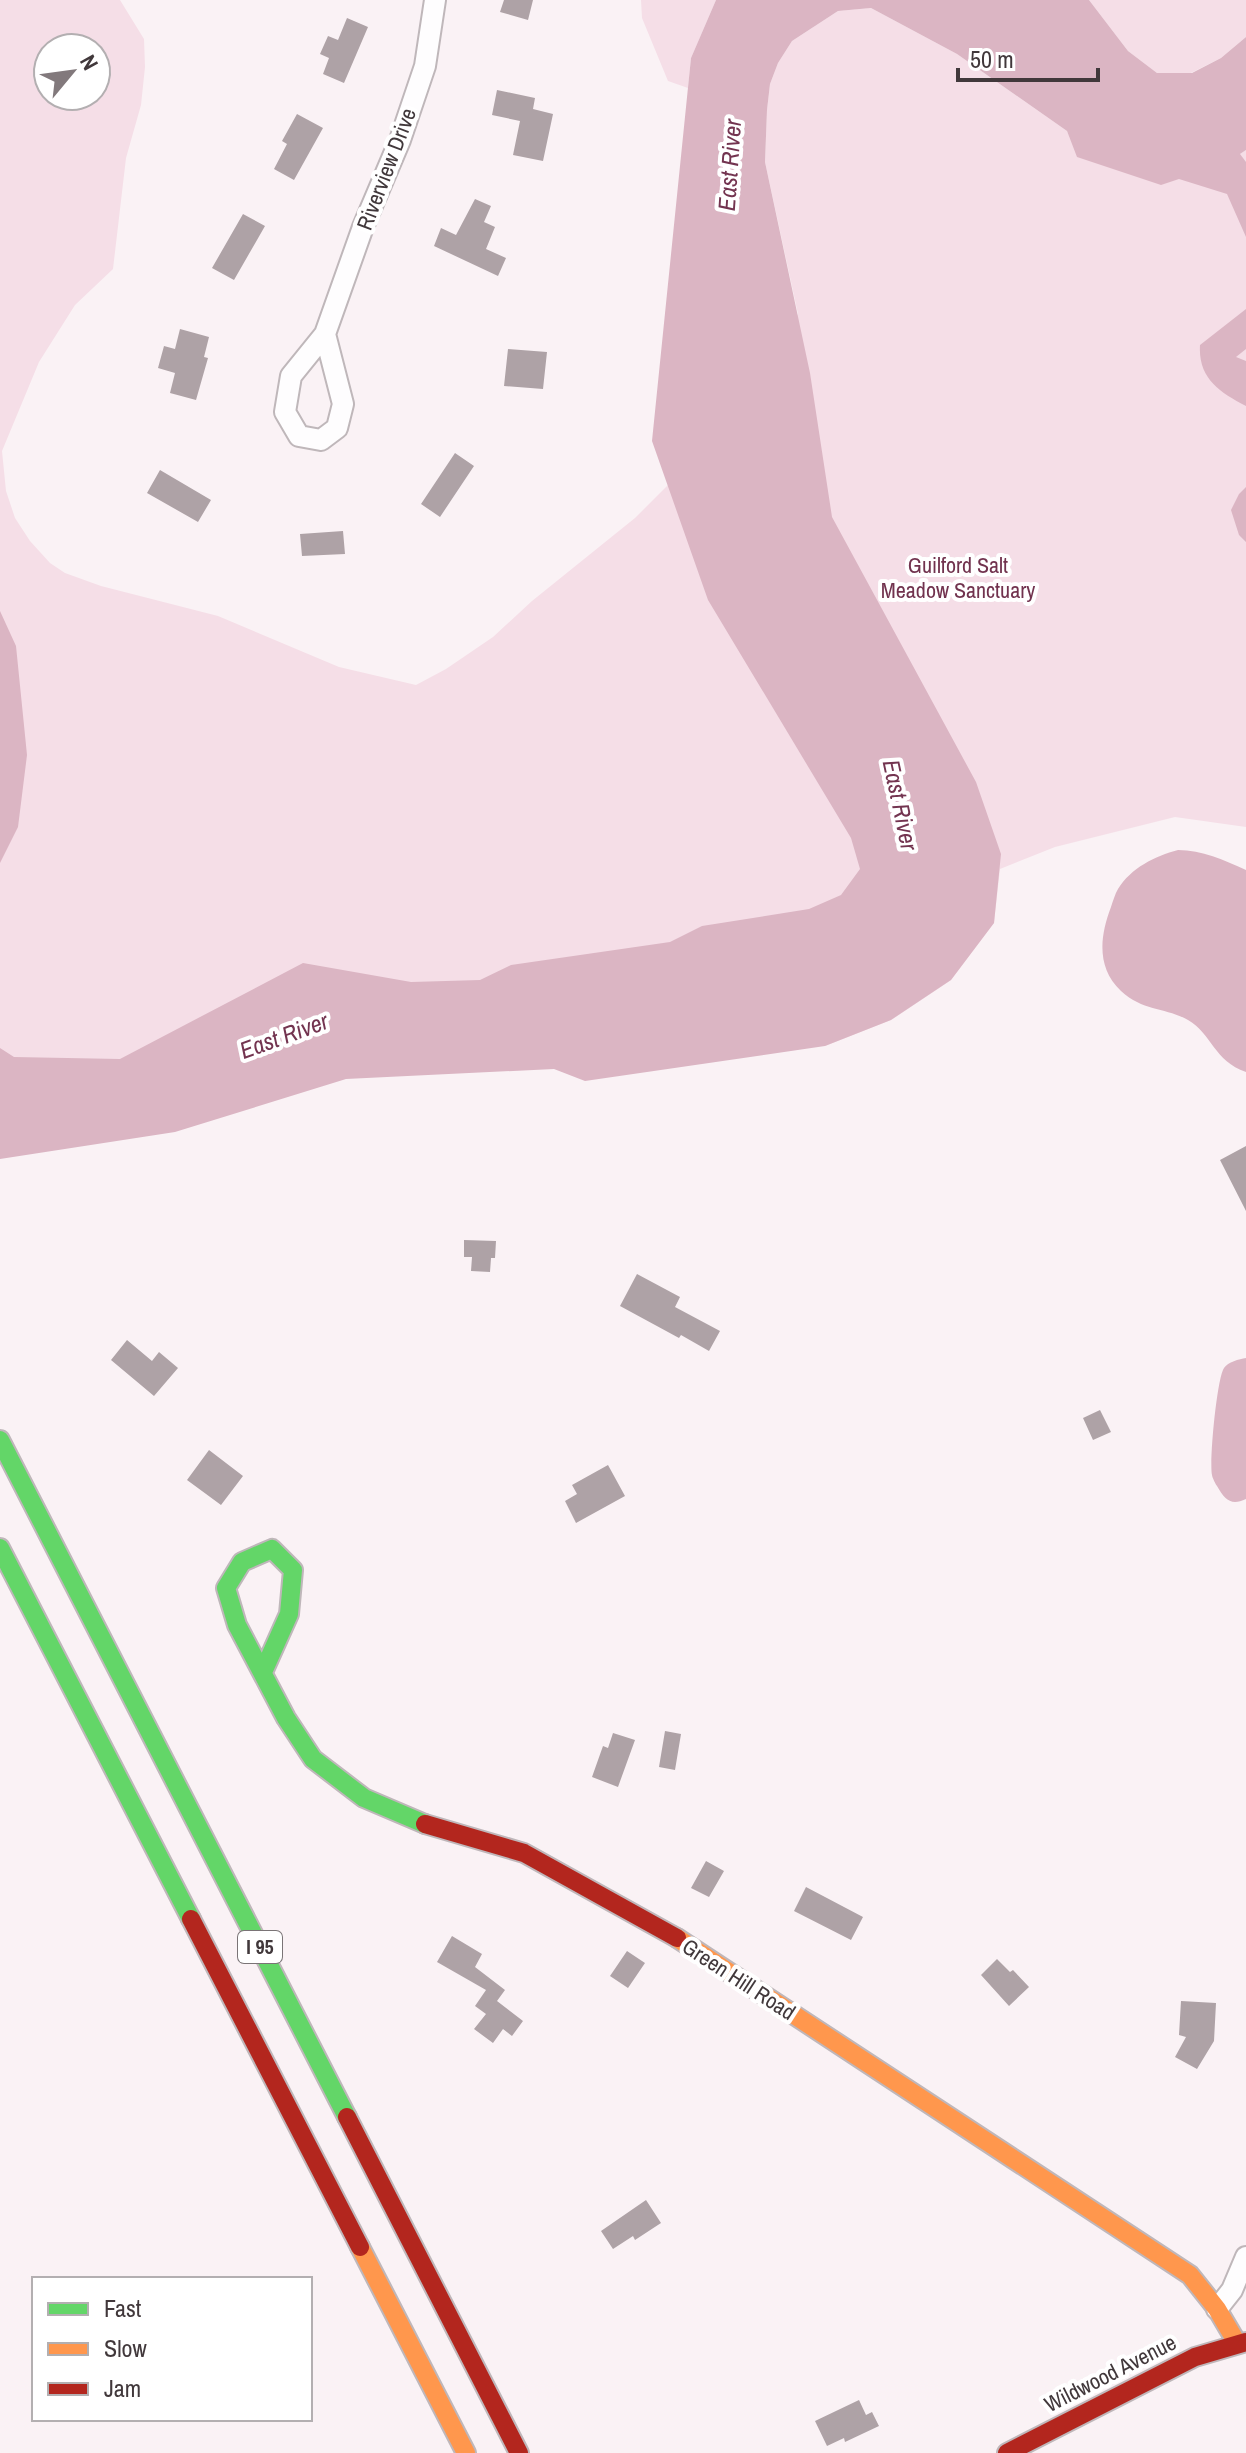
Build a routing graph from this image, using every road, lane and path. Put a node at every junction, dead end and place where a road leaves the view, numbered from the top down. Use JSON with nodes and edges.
{"nodes":[{"id":1,"x":435,"y":0,"type":"edge"},
{"id":2,"x":325,"y":334,"type":"junction"},
{"id":3,"x":0,"y":1440,"type":"edge"},
{"id":4,"x":0,"y":1548,"type":"edge"},
{"id":5,"x":263,"y":1672,"type":"junction"},
{"id":6,"x":1246,"y":2257,"type":"edge"},
{"id":7,"x":1217,"y":2309,"type":"junction"},
{"id":8,"x":1241,"y":2342,"type":"edge"},
{"id":9,"x":466,"y":2453,"type":"edge"},
{"id":10,"x":519,"y":2453,"type":"edge"},
{"id":11,"x":1007,"y":2453,"type":"edge"}],
"edges":[{"from":1,"to":2,"type":"street","name":"Riverview Drive"},
{"from":2,"to":2,"type":"street","name":"Riverview Drive"},
{"from":3,"to":10,"type":"main road","number":"I 95"},
{"from":4,"to":9,"type":"main road","number":"I 95"},
{"from":5,"to":5,"type":"main road","name":"Green Hill Road"},
{"from":5,"to":7,"type":"main road","name":"Green Hill Road"},
{"from":6,"to":7,"type":"street"},
{"from":7,"to":8,"type":"main road","name":"Green Hill Road"},
{"from":8,"to":11,"type":"main road","name":"Wildwood Avenue"}]}
